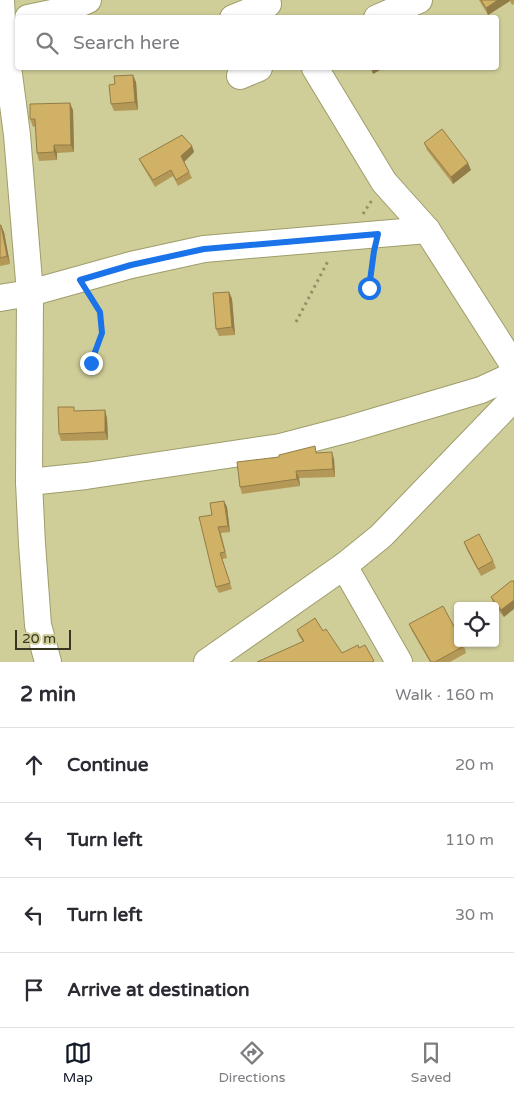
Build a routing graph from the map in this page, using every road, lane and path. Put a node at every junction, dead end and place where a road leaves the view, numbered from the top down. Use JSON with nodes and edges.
{"nodes":[{"id":1,"x":88,"y":0,"type":"edge"},
{"id":2,"x":419,"y":0,"type":"edge"},
{"id":3,"x":270,"y":7,"type":"edge"},
{"id":4,"x":7,"y":14,"type":"edge"},
{"id":5,"x":42,"y":15,"type":"edge"},
{"id":6,"x":244,"y":15,"type":"edge"},
{"id":7,"x":384,"y":15,"type":"edge"},
{"id":8,"x":316,"y":70,"type":"edge"},
{"id":9,"x":384,"y":182,"type":"junction"},
{"id":10,"x":427,"y":230,"type":"junction"},
{"id":11,"x":378,"y":234,"type":"junction"},
{"id":12,"x":341,"y":237,"type":"junction"},
{"id":13,"x":80,"y":280,"type":"junction"},
{"id":14,"x":369,"y":288,"type":"dead end"},
{"id":15,"x":30,"y":293,"type":"junction"},
{"id":16,"x":0,"y":298,"type":"edge"},
{"id":17,"x":296,"y":322,"type":"dead end"},
{"id":18,"x":91,"y":363,"type":"dead end"},
{"id":19,"x":514,"y":366,"type":"edge"},
{"id":20,"x":514,"y":372,"type":"edge"},
{"id":21,"x":514,"y":398,"type":"edge"},
{"id":22,"x":30,"y":482,"type":"junction"},
{"id":23,"x":344,"y":566,"type":"junction"},
{"id":24,"x":48,"y":662,"type":"edge"},
{"id":25,"x":207,"y":662,"type":"edge"},
{"id":26,"x":399,"y":662,"type":"edge"}],
"edges":[{"from":1,"to":5,"type":"street"},
{"from":2,"to":7,"type":"street"},
{"from":3,"to":6,"type":"street"},
{"from":4,"to":15,"type":"street"},
{"from":8,"to":9,"type":"street"},
{"from":9,"to":10,"type":"street"},
{"from":9,"to":12,"type":"path"},
{"from":10,"to":11,"type":"street"},
{"from":10,"to":19,"type":"street"},
{"from":11,"to":12,"type":"street"},
{"from":11,"to":14,"type":"path"},
{"from":12,"to":13,"type":"street"},
{"from":12,"to":17,"type":"path"},
{"from":13,"to":15,"type":"street"},
{"from":13,"to":18,"type":"path"},
{"from":15,"to":16,"type":"street"},
{"from":15,"to":22,"type":"street"},
{"from":20,"to":22,"type":"street"},
{"from":21,"to":23,"type":"street"},
{"from":22,"to":24,"type":"street"},
{"from":23,"to":25,"type":"street"},
{"from":23,"to":26,"type":"street"}]}
